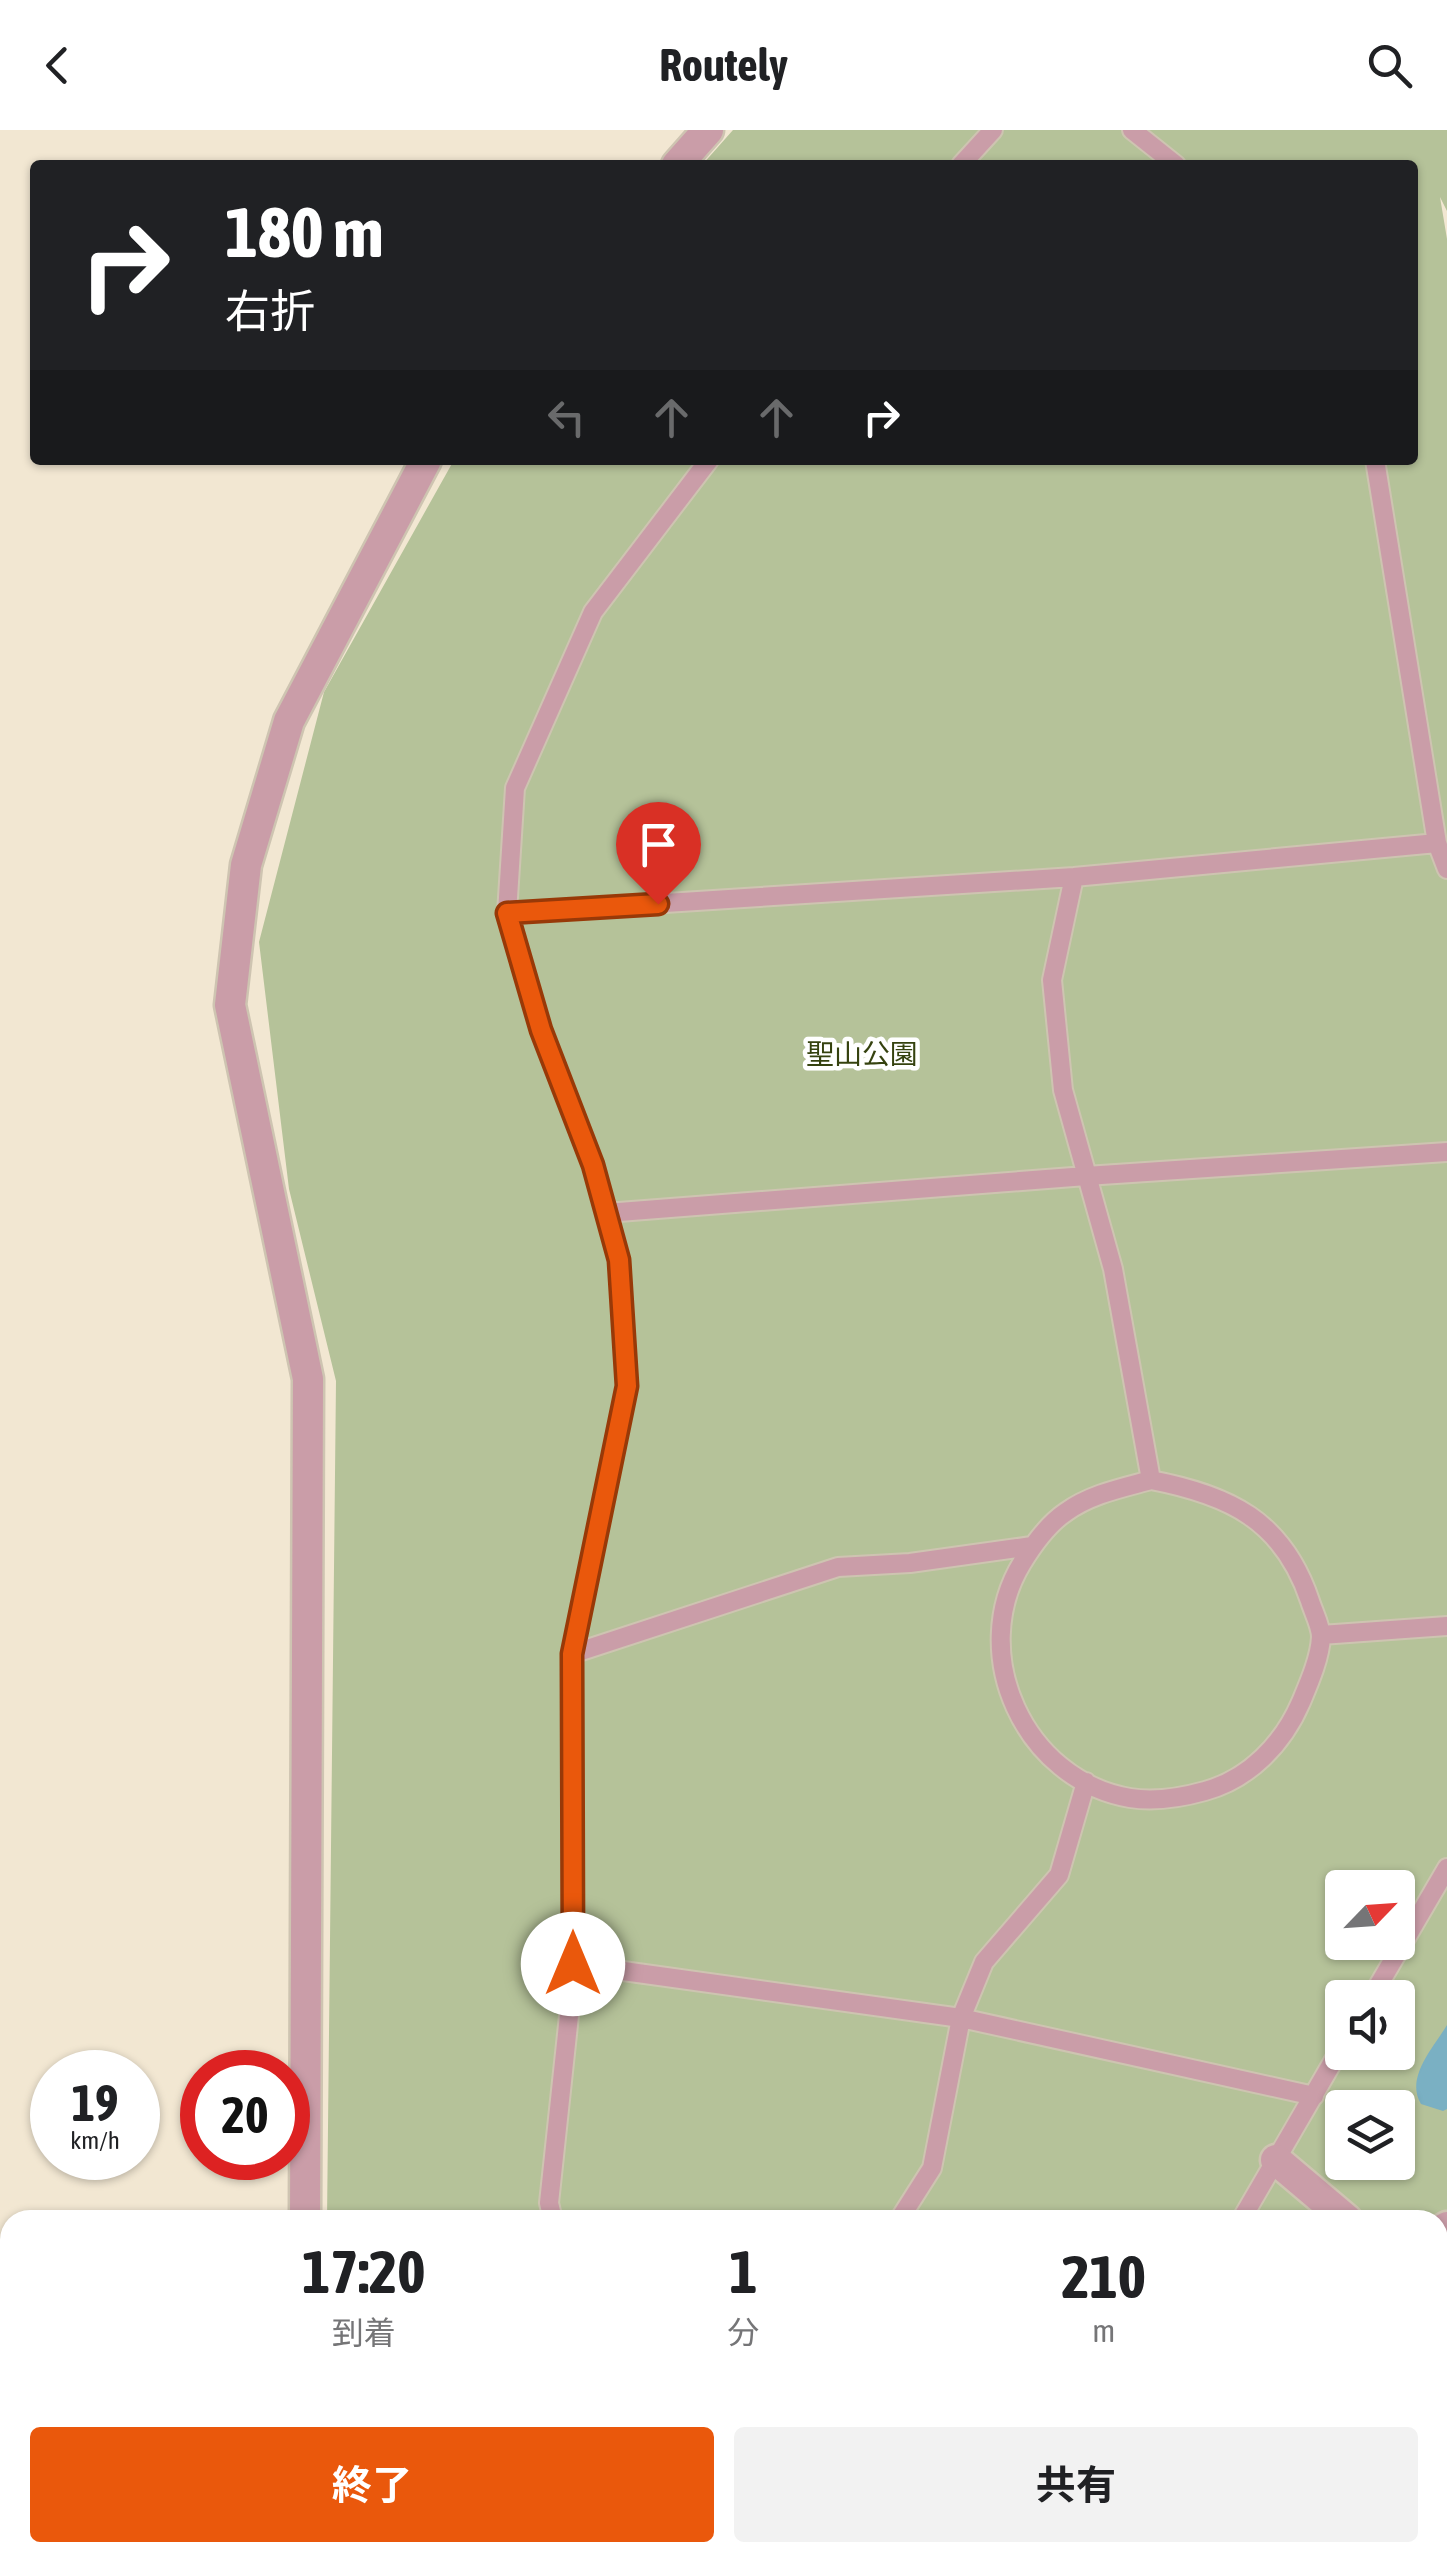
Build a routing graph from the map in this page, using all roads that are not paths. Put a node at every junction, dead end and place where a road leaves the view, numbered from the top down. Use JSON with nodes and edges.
{"nodes":[{"id":1,"x":708,"y":130,"type":"edge"},
{"id":2,"x":993,"y":130,"type":"edge"},
{"id":3,"x":1132,"y":130,"type":"edge"},
{"id":4,"x":681,"y":160,"type":"edge"},
{"id":5,"x":966,"y":160,"type":"edge"},
{"id":6,"x":1170,"y":160,"type":"edge"},
{"id":7,"x":423,"y":465,"type":"edge"},
{"id":8,"x":705,"y":465,"type":"edge"},
{"id":9,"x":1376,"y":465,"type":"edge"},
{"id":10,"x":1438,"y":843,"type":"junction"},
{"id":11,"x":1447,"y":870,"type":"edge"},
{"id":12,"x":1074,"y":877,"type":"junction"},
{"id":13,"x":507,"y":913,"type":"junction"},
{"id":14,"x":1447,"y":1152,"type":"edge"},
{"id":15,"x":1086,"y":1176,"type":"junction"},
{"id":16,"x":606,"y":1213,"type":"junction"},
{"id":17,"x":1151,"y":1480,"type":"junction"},
{"id":18,"x":1032,"y":1546,"type":"junction"},
{"id":19,"x":1447,"y":1626,"type":"edge"},
{"id":20,"x":1321,"y":1635,"type":"junction"},
{"id":21,"x":572,"y":1654,"type":"junction"},
{"id":22,"x":1086,"y":1782,"type":"junction"},
{"id":23,"x":1447,"y":1868,"type":"edge"},
{"id":24,"x":573,"y":1964,"type":"junction"},
{"id":25,"x":1382,"y":1980,"type":"edge"},
{"id":26,"x":961,"y":2018,"type":"junction"},
{"id":27,"x":1329,"y":2070,"type":"edge"},
{"id":28,"x":1314,"y":2096,"type":"junction"},
{"id":29,"x":1276,"y":2160,"type":"junction"},
{"id":30,"x":305,"y":2210,"type":"edge"},
{"id":31,"x":550,"y":2210,"type":"edge"},
{"id":32,"x":905,"y":2210,"type":"edge"},
{"id":33,"x":1247,"y":2210,"type":"edge"},
{"id":34,"x":1336,"y":2210,"type":"edge"}],
"edges":[{"from":1,"to":4,"type":"street"},
{"from":2,"to":5,"type":"lane"},
{"from":3,"to":6,"type":"lane"},
{"from":7,"to":30,"type":"street"},
{"from":8,"to":13,"type":"lane"},
{"from":9,"to":10,"type":"lane"},
{"from":10,"to":11,"type":"lane"},
{"from":10,"to":12,"type":"lane"},
{"from":12,"to":13,"type":"lane"},
{"from":12,"to":15,"type":"lane"},
{"from":13,"to":16,"type":"lane"},
{"from":14,"to":15,"type":"lane"},
{"from":15,"to":16,"type":"lane"},
{"from":15,"to":17,"type":"lane"},
{"from":16,"to":21,"type":"lane"},
{"from":17,"to":18,"type":"lane"},
{"from":17,"to":20,"type":"lane"},
{"from":18,"to":21,"type":"lane"},
{"from":18,"to":22,"type":"lane"},
{"from":19,"to":20,"type":"lane"},
{"from":20,"to":22,"type":"lane"},
{"from":21,"to":24,"type":"lane"},
{"from":22,"to":26,"type":"lane"},
{"from":23,"to":25,"type":"lane"},
{"from":24,"to":26,"type":"lane"},
{"from":24,"to":31,"type":"lane"},
{"from":26,"to":28,"type":"lane"},
{"from":26,"to":32,"type":"lane"},
{"from":27,"to":28,"type":"lane"},
{"from":28,"to":29,"type":"lane"},
{"from":29,"to":33,"type":"lane"},
{"from":29,"to":34,"type":"street"}]}
